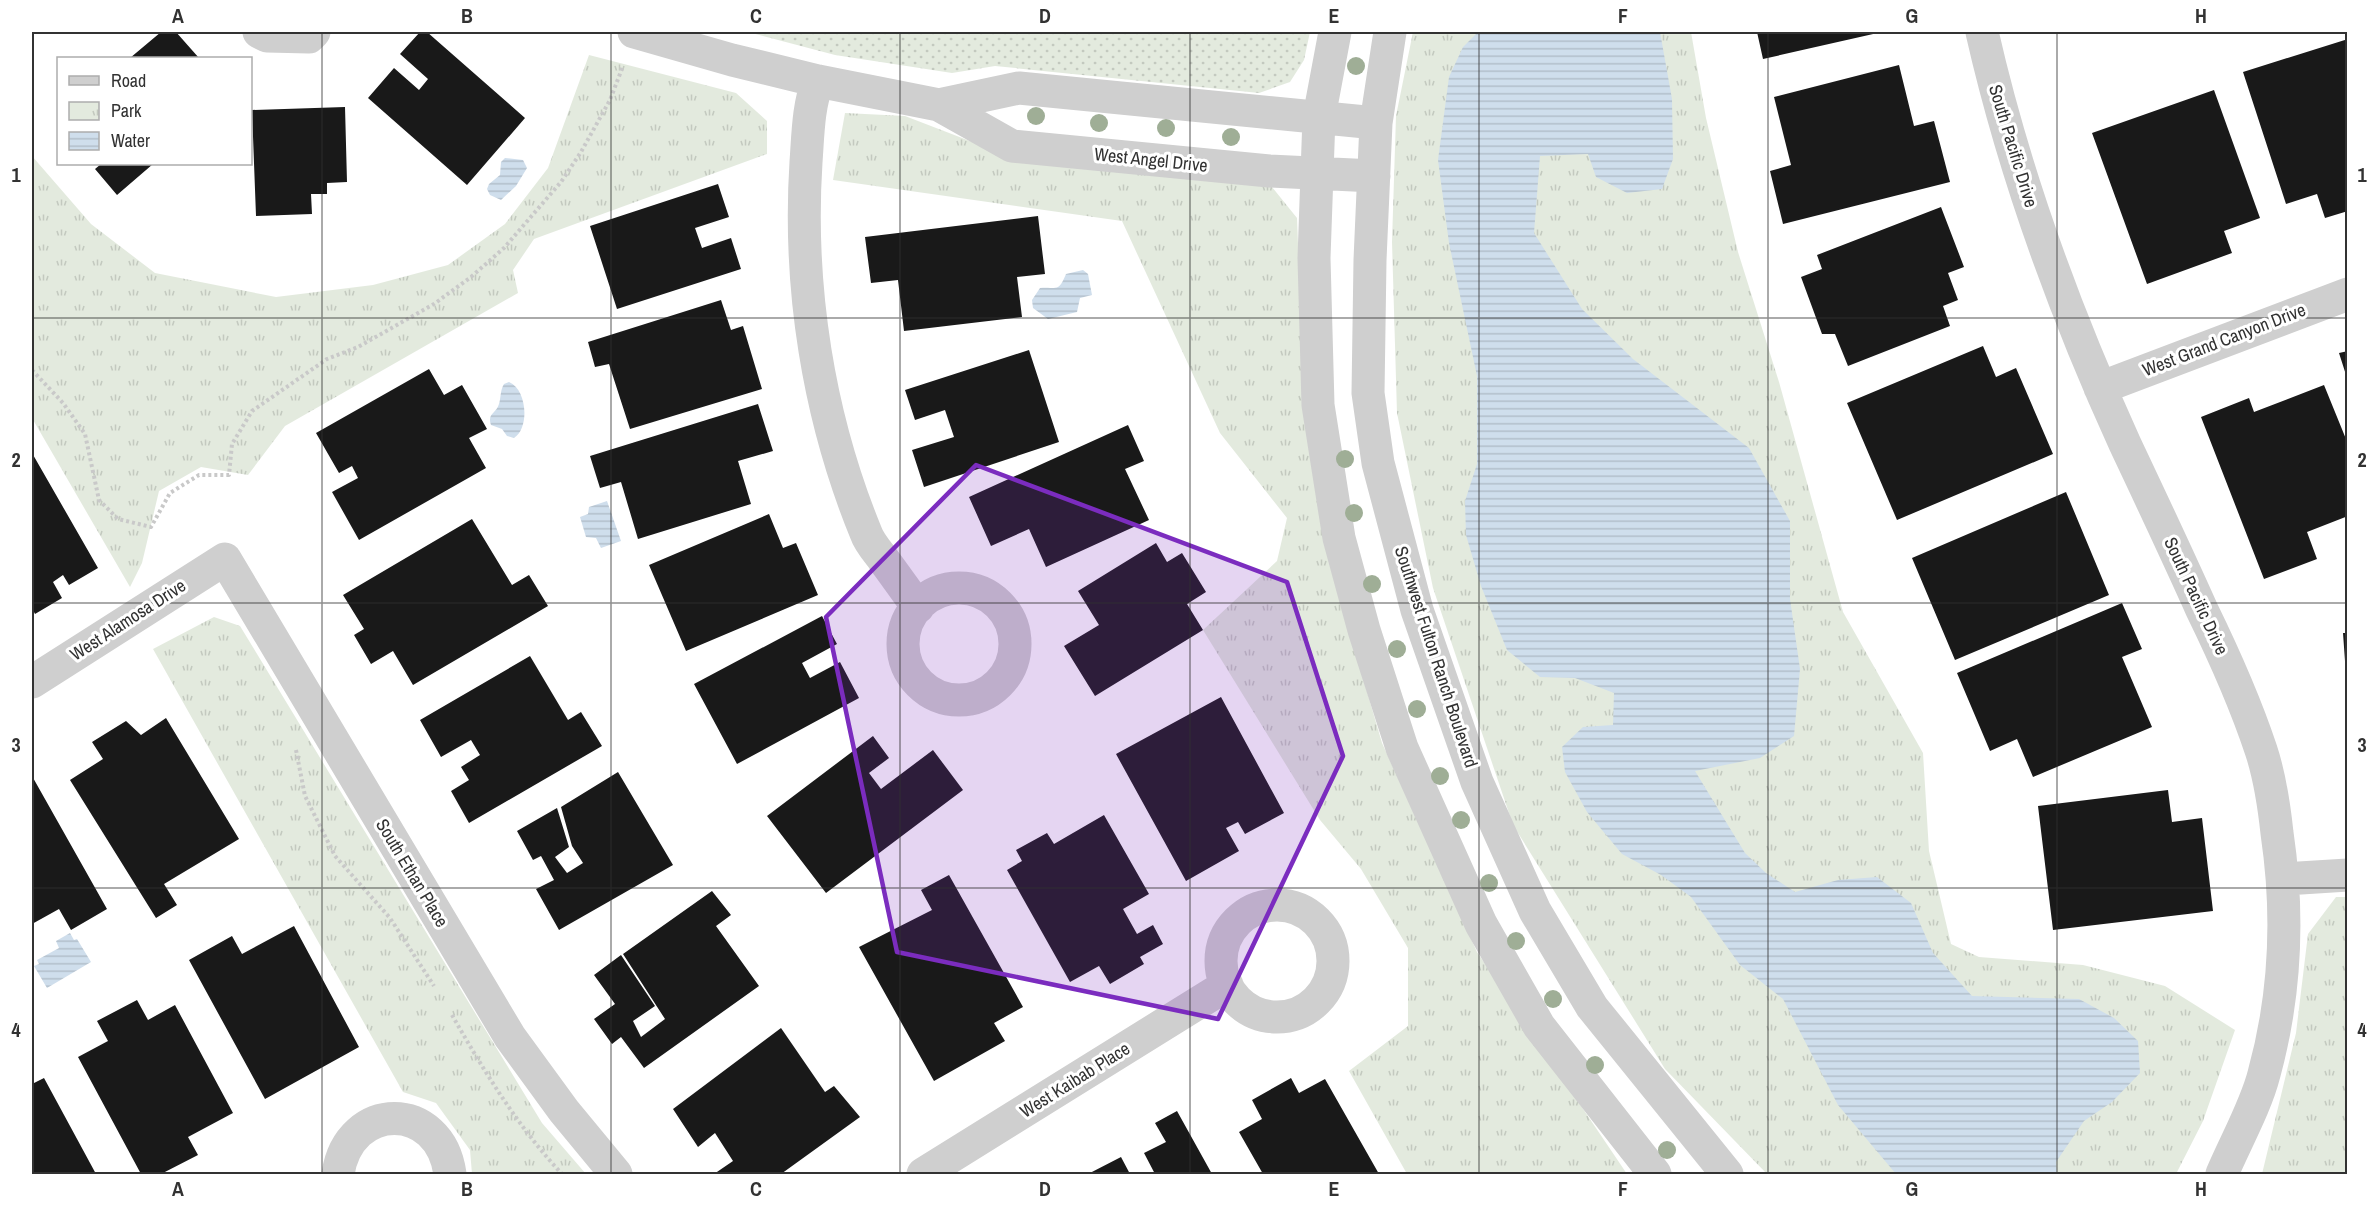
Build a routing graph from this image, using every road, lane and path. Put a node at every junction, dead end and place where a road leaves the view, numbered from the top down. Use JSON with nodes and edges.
{"nodes":[{"id":1,"x":259,"y":32,"type":"edge"},
{"id":2,"x":314,"y":32,"type":"edge"},
{"id":3,"x":1335,"y":32,"type":"edge"},
{"id":4,"x":1390,"y":32,"type":"edge"},
{"id":5,"x":1982,"y":32,"type":"edge"},
{"id":6,"x":630,"y":44,"type":"edge"},
{"id":7,"x":818,"y":81,"type":"junction"},
{"id":8,"x":939,"y":105,"type":"junction"},
{"id":9,"x":1319,"y":117,"type":"junction"},
{"id":10,"x":1376,"y":123,"type":"junction"},
{"id":11,"x":1317,"y":174,"type":"junction"},
{"id":12,"x":1374,"y":176,"type":"junction"},
{"id":13,"x":2348,"y":294,"type":"edge"},
{"id":14,"x":32,"y":370,"type":"edge"},
{"id":15,"x":2100,"y":388,"type":"junction"},
{"id":16,"x":225,"y":559,"type":"joint"},
{"id":17,"x":918,"y":608,"type":"dead end"},
{"id":18,"x":32,"y":682,"type":"edge"},
{"id":19,"x":2348,"y":875,"type":"edge"},
{"id":20,"x":2284,"y":879,"type":"junction"},
{"id":21,"x":1227,"y":985,"type":"dead end"},
{"id":22,"x":338,"y":1174,"type":"edge"},
{"id":23,"x":450,"y":1174,"type":"edge"},
{"id":24,"x":616,"y":1174,"type":"edge"},
{"id":25,"x":923,"y":1174,"type":"edge"},
{"id":26,"x":1655,"y":1174,"type":"edge"},
{"id":27,"x":1727,"y":1174,"type":"edge"},
{"id":28,"x":2222,"y":1174,"type":"edge"}],
"edges":[{"from":1,"to":2,"type":"street"},
{"from":3,"to":9,"type":"street"},
{"from":4,"to":10,"type":"street","name":"Southwest Fulton Ranch Boulevard"},
{"from":5,"to":15,"type":"street","name":"South Pacific Drive"},
{"from":6,"to":7,"type":"street","name":"West Angel Drive"},
{"from":6,"to":14,"type":"path"},
{"from":7,"to":8,"type":"street","name":"West Angel Drive"},
{"from":7,"to":17,"type":"street"},
{"from":8,"to":9,"type":"street","name":"West Angel Drive"},
{"from":8,"to":11,"type":"street","name":"West Angel Drive"},
{"from":9,"to":10,"type":"street","name":"West Angel Drive"},
{"from":9,"to":11,"type":"street"},
{"from":10,"to":12,"type":"street","name":"Southwest Fulton Ranch Boulevard"},
{"from":11,"to":12,"type":"street","name":"West Angel Drive"},
{"from":11,"to":26,"type":"street"},
{"from":12,"to":27,"type":"street","name":"Southwest Fulton Ranch Boulevard"},
{"from":13,"to":15,"type":"street","name":"West Grand Canyon Drive"},
{"from":15,"to":20,"type":"street","name":"South Pacific Drive"},
{"from":16,"to":18,"type":"street","name":"West Alamosa Drive"},
{"from":16,"to":24,"type":"street","name":"South Ethan Place"},
{"from":19,"to":20,"type":"street"},
{"from":20,"to":28,"type":"street","name":"South Pacific Drive"},
{"from":21,"to":25,"type":"street","name":"West Kaibab Place"},
{"from":22,"to":23,"type":"street"}]}
